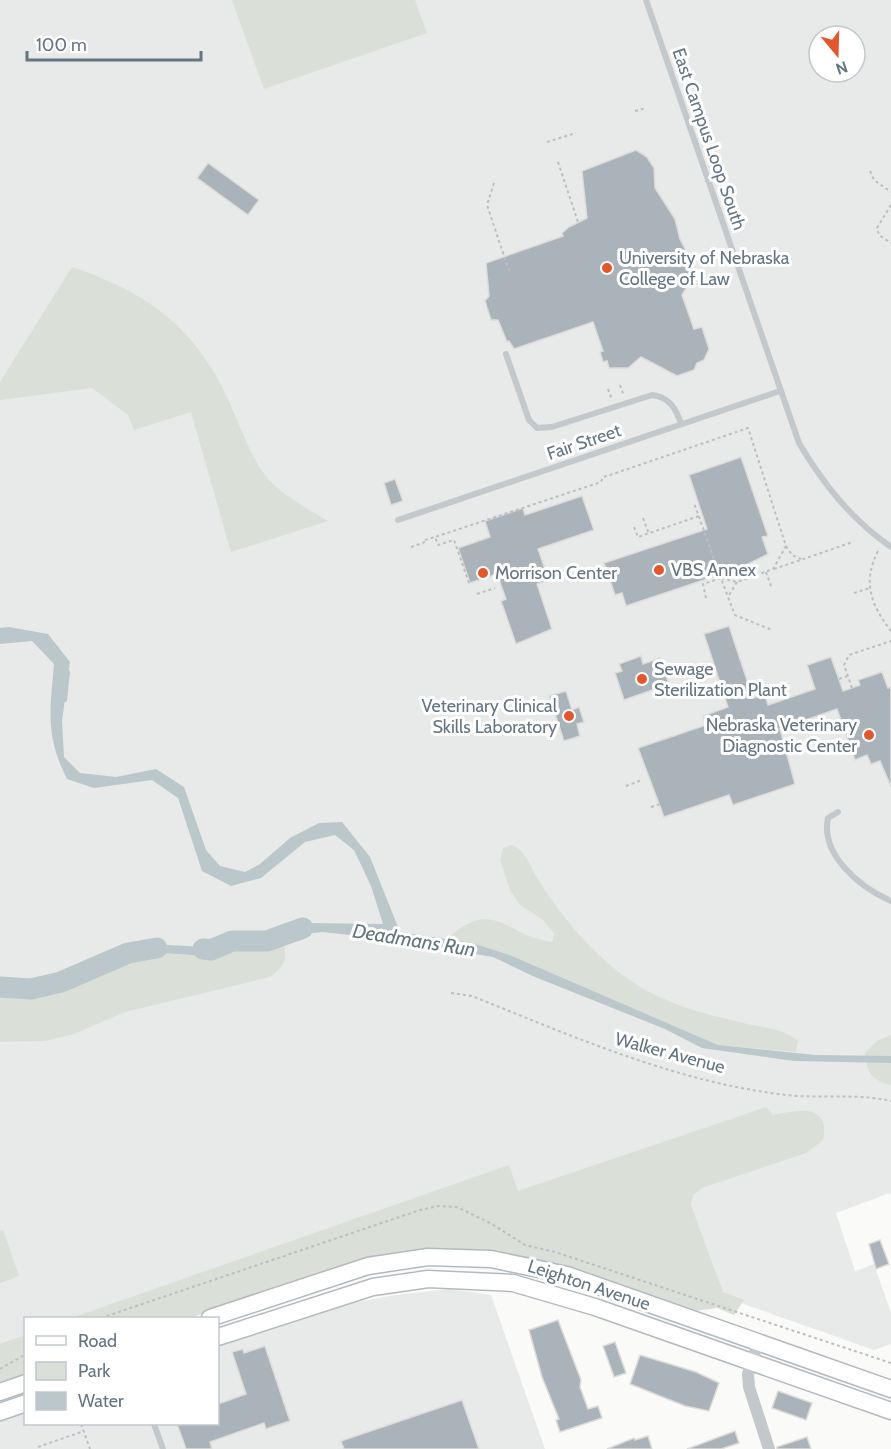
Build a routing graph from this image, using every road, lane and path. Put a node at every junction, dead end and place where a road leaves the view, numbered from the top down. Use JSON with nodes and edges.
{"nodes":[{"id":1,"x":646,"y":0,"type":"edge"},
{"id":2,"x":646,"y":108,"type":"dead end"},
{"id":3,"x":635,"y":111,"type":"dead end"},
{"id":4,"x":576,"y":133,"type":"dead end"},
{"id":5,"x":547,"y":142,"type":"dead end"},
{"id":6,"x":558,"y":162,"type":"dead end"},
{"id":7,"x":870,"y":171,"type":"dead end"},
{"id":8,"x":494,"y":183,"type":"dead end"},
{"id":9,"x":891,"y":192,"type":"edge"},
{"id":10,"x":891,"y":206,"type":"edge"},
{"id":11,"x":578,"y":222,"type":"dead end"},
{"id":12,"x":891,"y":243,"type":"edge"},
{"id":13,"x":509,"y":271,"type":"dead end"},
{"id":14,"x":506,"y":354,"type":"dead end"},
{"id":15,"x":620,"y":385,"type":"dead end"},
{"id":16,"x":608,"y":388,"type":"dead end"},
{"id":17,"x":780,"y":391,"type":"junction"},
{"id":18,"x":626,"y":403,"type":"junction"},
{"id":19,"x":614,"y":406,"type":"junction"},
{"id":20,"x":681,"y":424,"type":"junction"},
{"id":21,"x":694,"y":503,"type":"dead end"},
{"id":22,"x":699,"y":516,"type":"junction"},
{"id":23,"x":644,"y":518,"type":"dead end"},
{"id":24,"x":398,"y":520,"type":"dead end"},
{"id":25,"x":634,"y":526,"type":"dead end"},
{"id":26,"x":649,"y":534,"type":"junction"},
{"id":27,"x":435,"y":537,"type":"junction"},
{"id":28,"x":853,"y":542,"type":"dead end"},
{"id":29,"x":786,"y":546,"type":"junction"},
{"id":30,"x":411,"y":547,"type":"dead end"},
{"id":31,"x":891,"y":547,"type":"edge"},
{"id":32,"x":878,"y":551,"type":"dead end"},
{"id":33,"x":802,"y":560,"type":"junction"},
{"id":34,"x":774,"y":570,"type":"junction"},
{"id":35,"x":766,"y":572,"type":"junction"},
{"id":36,"x":721,"y":578,"type":"junction"},
{"id":37,"x":737,"y":582,"type":"junction"},
{"id":38,"x":469,"y":584,"type":"dead end"},
{"id":39,"x":495,"y":588,"type":"dead end"},
{"id":40,"x":870,"y":588,"type":"junction"},
{"id":41,"x":772,"y":589,"type":"dead end"},
{"id":42,"x":854,"y":593,"type":"dead end"},
{"id":43,"x":477,"y":594,"type":"dead end"},
{"id":44,"x":728,"y":597,"type":"junction"},
{"id":45,"x":706,"y":598,"type":"dead end"},
{"id":46,"x":772,"y":630,"type":"dead end"},
{"id":47,"x":891,"y":631,"type":"edge"},
{"id":48,"x":891,"y":641,"type":"edge"},
{"id":49,"x":848,"y":676,"type":"junction"},
{"id":50,"x":839,"y":679,"type":"dead end"},
{"id":51,"x":852,"y":688,"type":"dead end"},
{"id":52,"x":642,"y":780,"type":"dead end"},
{"id":53,"x":627,"y":786,"type":"dead end"},
{"id":54,"x":660,"y":804,"type":"dead end"},
{"id":55,"x":651,"y":807,"type":"dead end"},
{"id":56,"x":838,"y":812,"type":"dead end"},
{"id":57,"x":891,"y":901,"type":"edge"},
{"id":58,"x":451,"y":993,"type":"dead end"},
{"id":59,"x":891,"y":1101,"type":"edge"},
{"id":60,"x":213,"y":1317,"type":"edge"},
{"id":61,"x":219,"y":1337,"type":"edge"},
{"id":62,"x":758,"y":1343,"type":"junction"},
{"id":63,"x":24,"y":1355,"type":"edge"},
{"id":64,"x":751,"y":1362,"type":"junction"},
{"id":65,"x":0,"y":1369,"type":"edge"},
{"id":66,"x":24,"y":1384,"type":"edge"},
{"id":67,"x":891,"y":1389,"type":"edge"},
{"id":68,"x":0,"y":1392,"type":"edge"},
{"id":69,"x":24,"y":1404,"type":"edge"},
{"id":70,"x":891,"y":1410,"type":"edge"},
{"id":71,"x":0,"y":1412,"type":"edge"},
{"id":72,"x":81,"y":1425,"type":"edge"},
{"id":73,"x":154,"y":1425,"type":"edge"},
{"id":74,"x":84,"y":1431,"type":"junction"},
{"id":75,"x":38,"y":1448,"type":"dead end"},
{"id":76,"x":90,"y":1449,"type":"edge"},
{"id":77,"x":163,"y":1449,"type":"edge"},
{"id":78,"x":769,"y":1449,"type":"edge"}],
"edges":[{"from":1,"to":17,"type":"lane","name":"East Campus Loop South"},
{"from":2,"to":3,"type":"path"},
{"from":4,"to":5,"type":"path"},
{"from":6,"to":11,"type":"path"},
{"from":7,"to":9,"type":"path"},
{"from":8,"to":13,"type":"path"},
{"from":10,"to":12,"type":"path"},
{"from":14,"to":19,"type":"lane"},
{"from":15,"to":18,"type":"path"},
{"from":16,"to":19,"type":"path"},
{"from":17,"to":20,"type":"lane","name":"Fair Street"},
{"from":17,"to":31,"type":"lane","name":"East Campus Loop South"},
{"from":18,"to":19,"type":"lane"},
{"from":18,"to":20,"type":"lane"},
{"from":20,"to":24,"type":"lane","name":"Fair Street"},
{"from":21,"to":22,"type":"path"},
{"from":22,"to":26,"type":"path"},
{"from":22,"to":36,"type":"path"},
{"from":23,"to":26,"type":"path"},
{"from":25,"to":26,"type":"path"},
{"from":27,"to":29,"type":"path"},
{"from":27,"to":30,"type":"path"},
{"from":27,"to":38,"type":"path"},
{"from":28,"to":33,"type":"path"},
{"from":29,"to":33,"type":"path"},
{"from":29,"to":34,"type":"path"},
{"from":32,"to":40,"type":"path"},
{"from":33,"to":34,"type":"path"},
{"from":34,"to":35,"type":"path"},
{"from":35,"to":37,"type":"path"},
{"from":35,"to":41,"type":"path"},
{"from":36,"to":37,"type":"path"},
{"from":36,"to":44,"type":"path"},
{"from":36,"to":45,"type":"path"},
{"from":37,"to":44,"type":"path"},
{"from":39,"to":43,"type":"path"},
{"from":40,"to":42,"type":"path"},
{"from":40,"to":47,"type":"path"},
{"from":44,"to":46,"type":"path"},
{"from":48,"to":49,"type":"path"},
{"from":49,"to":50,"type":"path"},
{"from":49,"to":51,"type":"path"},
{"from":52,"to":53,"type":"path"},
{"from":54,"to":55,"type":"path"},
{"from":56,"to":57,"type":"lane"},
{"from":58,"to":59,"type":"path","name":"Walker Avenue"},
{"from":60,"to":62,"type":"main road","name":"Leighton Avenue"},
{"from":61,"to":64,"type":"main road","name":"Leighton Avenue"},
{"from":62,"to":64,"type":"street"},
{"from":62,"to":67,"type":"main road","name":"Leighton Avenue"},
{"from":63,"to":65,"type":"path"},
{"from":64,"to":70,"type":"main road","name":"Leighton Avenue"},
{"from":64,"to":78,"type":"street"},
{"from":66,"to":68,"type":"main road"},
{"from":69,"to":71,"type":"main road"},
{"from":72,"to":74,"type":"path"},
{"from":73,"to":77,"type":"lane"},
{"from":74,"to":75,"type":"path"},
{"from":74,"to":76,"type":"path"}]}
